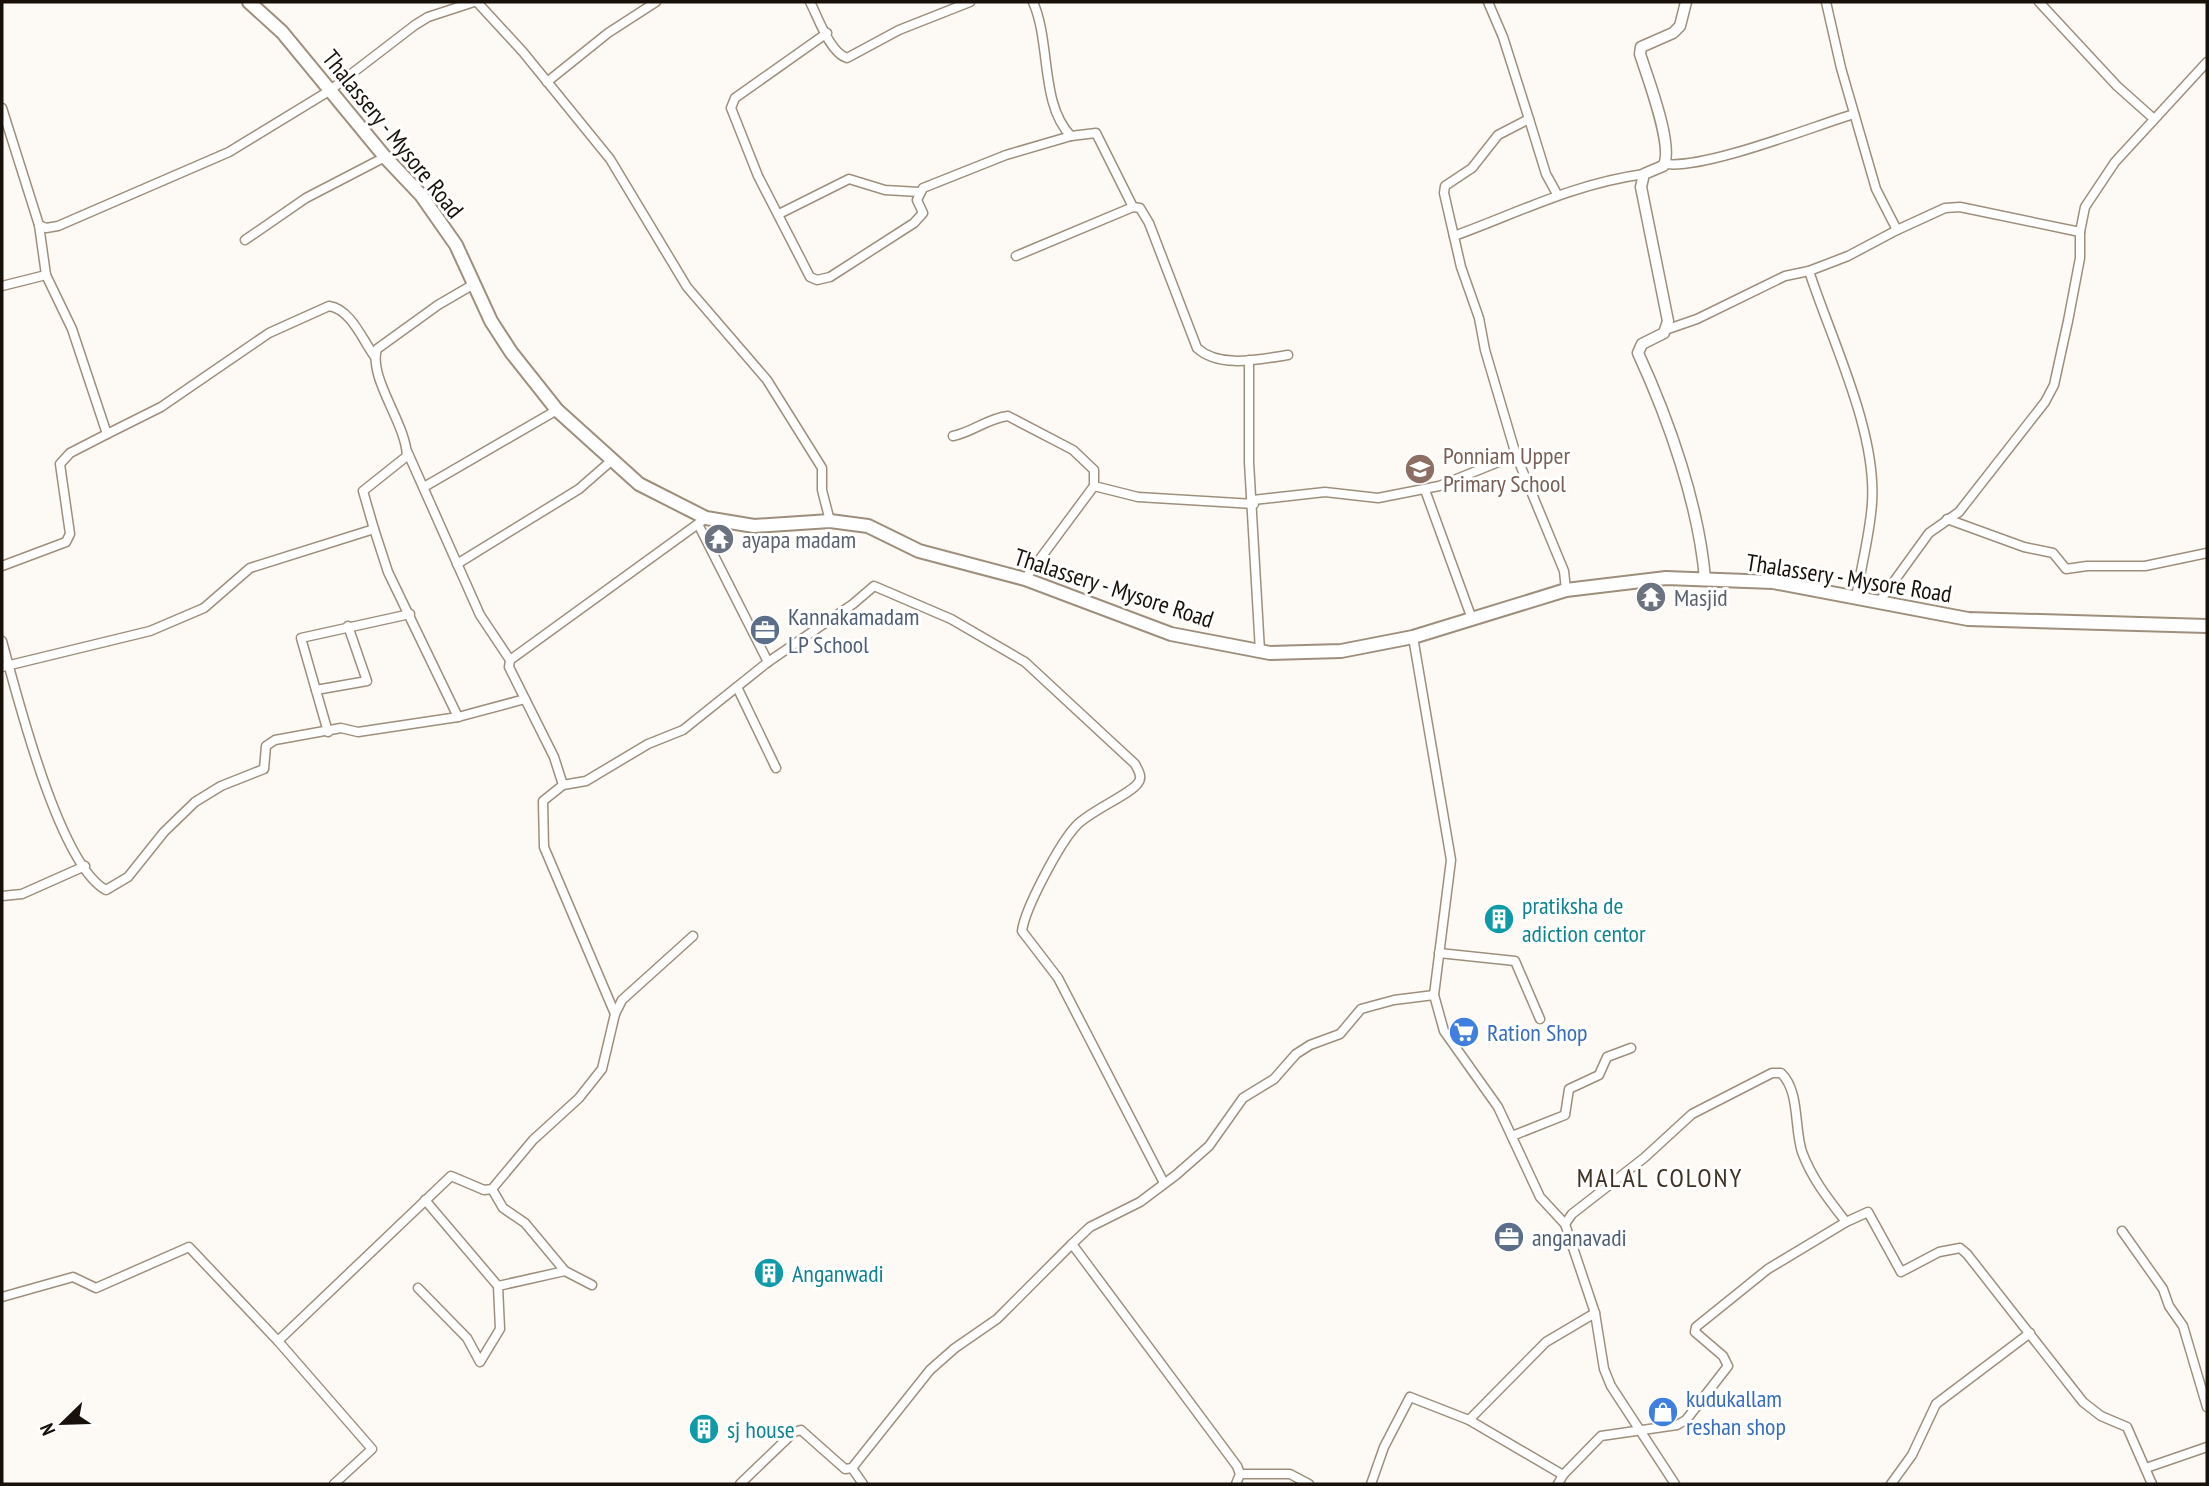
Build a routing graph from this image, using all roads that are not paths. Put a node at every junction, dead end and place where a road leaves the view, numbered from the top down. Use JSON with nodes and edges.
{"nodes":[{"id":1,"x":248,"y":2,"type":"edge"},
{"id":2,"x":476,"y":2,"type":"edge"},
{"id":3,"x":656,"y":2,"type":"edge"},
{"id":4,"x":810,"y":2,"type":"edge"},
{"id":5,"x":970,"y":2,"type":"edge"},
{"id":6,"x":1033,"y":2,"type":"edge"},
{"id":7,"x":1488,"y":2,"type":"edge"},
{"id":8,"x":1686,"y":2,"type":"edge"},
{"id":9,"x":1826,"y":2,"type":"edge"},
{"id":10,"x":2044,"y":4,"type":"edge"},
{"id":11,"x":827,"y":33,"type":"junction"},
{"id":12,"x":2207,"y":62,"type":"edge"},
{"id":13,"x":547,"y":82,"type":"junction"},
{"id":14,"x":329,"y":91,"type":"junction"},
{"id":15,"x":2,"y":108,"type":"edge"},
{"id":16,"x":1854,"y":114,"type":"junction"},
{"id":17,"x":1529,"y":119,"type":"junction"},
{"id":18,"x":2154,"y":120,"type":"junction"},
{"id":19,"x":1072,"y":136,"type":"junction"},
{"id":20,"x":385,"y":157,"type":"junction"},
{"id":21,"x":1666,"y":164,"type":"junction"},
{"id":22,"x":1644,"y":174,"type":"junction"},
{"id":23,"x":919,"y":192,"type":"junction"},
{"id":24,"x":1557,"y":194,"type":"junction"},
{"id":25,"x":1133,"y":207,"type":"junction"},
{"id":26,"x":779,"y":214,"type":"junction"},
{"id":27,"x":38,"y":225,"type":"junction"},
{"id":28,"x":1897,"y":230,"type":"junction"},
{"id":29,"x":2080,"y":232,"type":"junction"},
{"id":30,"x":1454,"y":236,"type":"junction"},
{"id":31,"x":245,"y":240,"type":"dead end"},
{"id":32,"x":1016,"y":256,"type":"dead end"},
{"id":33,"x":1809,"y":271,"type":"junction"},
{"id":34,"x":46,"y":275,"type":"junction"},
{"id":35,"x":474,"y":284,"type":"junction"},
{"id":36,"x":2,"y":286,"type":"edge"},
{"id":37,"x":1668,"y":329,"type":"junction"},
{"id":38,"x":1288,"y":355,"type":"dead end"},
{"id":39,"x":375,"y":357,"type":"junction"},
{"id":40,"x":1249,"y":360,"type":"junction"},
{"id":41,"x":557,"y":411,"type":"junction"},
{"id":42,"x":107,"y":434,"type":"junction"},
{"id":43,"x":953,"y":436,"type":"dead end"},
{"id":44,"x":407,"y":451,"type":"junction"},
{"id":45,"x":1516,"y":455,"type":"junction"},
{"id":46,"x":611,"y":461,"type":"junction"},
{"id":47,"x":424,"y":486,"type":"junction"},
{"id":48,"x":1094,"y":486,"type":"junction"},
{"id":49,"x":1425,"y":490,"type":"junction"},
{"id":50,"x":1254,"y":502,"type":"junction"},
{"id":51,"x":1947,"y":519,"type":"junction"},
{"id":52,"x":702,"y":521,"type":"junction"},
{"id":53,"x":830,"y":521,"type":"junction"},
{"id":54,"x":374,"y":530,"type":"junction"},
{"id":55,"x":2207,"y":553,"type":"edge"},
{"id":56,"x":457,"y":565,"type":"junction"},
{"id":57,"x":2,"y":566,"type":"edge"},
{"id":58,"x":1025,"y":579,"type":"junction"},
{"id":59,"x":1705,"y":579,"type":"junction"},
{"id":60,"x":1566,"y":590,"type":"junction"},
{"id":61,"x":1856,"y":598,"type":"junction"},
{"id":62,"x":1879,"y":602,"type":"junction"},
{"id":63,"x":410,"y":614,"type":"junction"},
{"id":64,"x":1472,"y":619,"type":"junction"},
{"id":65,"x":348,"y":626,"type":"junction"},
{"id":66,"x":2207,"y":626,"type":"edge"},
{"id":67,"x":1413,"y":637,"type":"junction"},
{"id":68,"x":2,"y":641,"type":"edge"},
{"id":69,"x":1260,"y":651,"type":"junction"},
{"id":70,"x":510,"y":660,"type":"junction"},
{"id":71,"x":768,"y":662,"type":"junction"},
{"id":72,"x":5,"y":666,"type":"edge"},
{"id":73,"x":737,"y":687,"type":"junction"},
{"id":74,"x":316,"y":690,"type":"junction"},
{"id":75,"x":525,"y":699,"type":"junction"},
{"id":76,"x":458,"y":717,"type":"junction"},
{"id":77,"x":328,"y":732,"type":"junction"},
{"id":78,"x":776,"y":768,"type":"dead end"},
{"id":79,"x":563,"y":785,"type":"junction"},
{"id":80,"x":85,"y":866,"type":"junction"},
{"id":81,"x":2,"y":896,"type":"edge"},
{"id":82,"x":693,"y":936,"type":"dead end"},
{"id":83,"x":1439,"y":953,"type":"junction"},
{"id":84,"x":1434,"y":995,"type":"junction"},
{"id":85,"x":615,"y":1014,"type":"junction"},
{"id":86,"x":1540,"y":1019,"type":"dead end"},
{"id":87,"x":1631,"y":1048,"type":"dead end"},
{"id":88,"x":1512,"y":1136,"type":"junction"},
{"id":89,"x":1164,"y":1183,"type":"junction"},
{"id":90,"x":492,"y":1189,"type":"junction"},
{"id":91,"x":425,"y":1199,"type":"junction"},
{"id":92,"x":1846,"y":1222,"type":"junction"},
{"id":93,"x":1565,"y":1224,"type":"junction"},
{"id":94,"x":2122,"y":1231,"type":"dead end"},
{"id":95,"x":1072,"y":1244,"type":"junction"},
{"id":96,"x":565,"y":1271,"type":"junction"},
{"id":97,"x":592,"y":1285,"type":"dead end"},
{"id":98,"x":498,"y":1286,"type":"junction"},
{"id":99,"x":418,"y":1288,"type":"dead end"},
{"id":100,"x":2,"y":1297,"type":"edge"},
{"id":101,"x":1595,"y":1312,"type":"junction"},
{"id":102,"x":2030,"y":1334,"type":"junction"},
{"id":103,"x":278,"y":1341,"type":"junction"},
{"id":104,"x":2207,"y":1407,"type":"edge"},
{"id":105,"x":1468,"y":1420,"type":"junction"},
{"id":106,"x":1639,"y":1429,"type":"junction"},
{"id":107,"x":2207,"y":1447,"type":"edge"},
{"id":108,"x":852,"y":1468,"type":"junction"},
{"id":109,"x":2146,"y":1468,"type":"junction"},
{"id":110,"x":1240,"y":1474,"type":"junction"},
{"id":111,"x":1560,"y":1480,"type":"edge"},
{"id":112,"x":334,"y":1484,"type":"edge"},
{"id":113,"x":740,"y":1484,"type":"edge"},
{"id":114,"x":863,"y":1484,"type":"edge"},
{"id":115,"x":1236,"y":1484,"type":"edge"},
{"id":116,"x":1309,"y":1484,"type":"edge"},
{"id":117,"x":1371,"y":1484,"type":"edge"},
{"id":118,"x":1675,"y":1484,"type":"edge"},
{"id":119,"x":1891,"y":1484,"type":"edge"},
{"id":120,"x":2152,"y":1484,"type":"edge"}],
"edges":[{"from":1,"to":14,"type":"main road","name":"Thalassery - Mysore Road"},
{"from":2,"to":13,"type":"street"},
{"from":2,"to":14,"type":"street"},
{"from":3,"to":13,"type":"street"},
{"from":4,"to":11,"type":"street"},
{"from":5,"to":11,"type":"street"},
{"from":6,"to":19,"type":"street"},
{"from":7,"to":17,"type":"street"},
{"from":8,"to":21,"type":"street"},
{"from":9,"to":16,"type":"street"},
{"from":10,"to":18,"type":"street"},
{"from":11,"to":26,"type":"street"},
{"from":12,"to":18,"type":"street"},
{"from":13,"to":53,"type":"street"},
{"from":14,"to":20,"type":"main road","name":"Thalassery - Mysore Road"},
{"from":14,"to":27,"type":"street"},
{"from":15,"to":27,"type":"street"},
{"from":16,"to":21,"type":"street"},
{"from":16,"to":28,"type":"street"},
{"from":17,"to":24,"type":"street"},
{"from":17,"to":30,"type":"street"},
{"from":18,"to":29,"type":"street"},
{"from":19,"to":23,"type":"street"},
{"from":19,"to":25,"type":"street"},
{"from":20,"to":31,"type":"street"},
{"from":20,"to":35,"type":"main road","name":"Thalassery - Mysore Road"},
{"from":21,"to":22,"type":"street"},
{"from":22,"to":24,"type":"street"},
{"from":22,"to":37,"type":"street"},
{"from":23,"to":26,"type":"street"},
{"from":23,"to":26,"type":"street"},
{"from":24,"to":30,"type":"street"},
{"from":25,"to":32,"type":"street"},
{"from":25,"to":40,"type":"street"},
{"from":27,"to":34,"type":"street"},
{"from":28,"to":29,"type":"street"},
{"from":28,"to":33,"type":"street"},
{"from":29,"to":51,"type":"street"},
{"from":30,"to":45,"type":"street"},
{"from":33,"to":37,"type":"street"},
{"from":33,"to":61,"type":"street"},
{"from":34,"to":36,"type":"street"},
{"from":34,"to":42,"type":"street"},
{"from":35,"to":39,"type":"street"},
{"from":35,"to":41,"type":"main road","name":"Thalassery - Mysore Road"},
{"from":37,"to":59,"type":"street"},
{"from":38,"to":40,"type":"street"},
{"from":39,"to":42,"type":"street"},
{"from":39,"to":44,"type":"street"},
{"from":40,"to":50,"type":"street"},
{"from":41,"to":46,"type":"main road","name":"Thalassery - Mysore Road"},
{"from":41,"to":47,"type":"street"},
{"from":42,"to":57,"type":"street"},
{"from":43,"to":48,"type":"street"},
{"from":44,"to":47,"type":"street"},
{"from":44,"to":54,"type":"street"},
{"from":45,"to":49,"type":"street"},
{"from":45,"to":60,"type":"street"},
{"from":46,"to":52,"type":"main road","name":"Thalassery - Mysore Road"},
{"from":46,"to":56,"type":"street"},
{"from":47,"to":56,"type":"street"},
{"from":48,"to":50,"type":"street"},
{"from":48,"to":58,"type":"street"},
{"from":49,"to":50,"type":"street"},
{"from":49,"to":64,"type":"street"},
{"from":50,"to":69,"type":"street"},
{"from":51,"to":55,"type":"street"},
{"from":51,"to":62,"type":"street"},
{"from":52,"to":53,"type":"main road","name":"Thalassery - Mysore Road"},
{"from":52,"to":70,"type":"street"},
{"from":52,"to":71,"type":"street"},
{"from":53,"to":58,"type":"main road","name":"Thalassery - Mysore Road"},
{"from":54,"to":63,"type":"street"},
{"from":54,"to":72,"type":"street"},
{"from":56,"to":70,"type":"street"},
{"from":58,"to":69,"type":"main road","name":"Thalassery - Mysore Road"},
{"from":59,"to":60,"type":"main road","name":"Thalassery - Mysore Road"},
{"from":59,"to":61,"type":"main road","name":"Thalassery - Mysore Road"},
{"from":60,"to":64,"type":"main road","name":"Thalassery - Mysore Road"},
{"from":61,"to":62,"type":"main road","name":"Thalassery - Mysore Road"},
{"from":62,"to":66,"type":"main road","name":"Thalassery - Mysore Road"},
{"from":63,"to":65,"type":"street"},
{"from":63,"to":76,"type":"street"},
{"from":64,"to":67,"type":"main road","name":"Thalassery - Mysore Road"},
{"from":65,"to":74,"type":"street"},
{"from":65,"to":74,"type":"street"},
{"from":67,"to":69,"type":"main road","name":"Thalassery - Mysore Road"},
{"from":67,"to":83,"type":"street"},
{"from":68,"to":72,"type":"street"},
{"from":70,"to":75,"type":"street"},
{"from":71,"to":73,"type":"street"},
{"from":71,"to":89,"type":"street"},
{"from":72,"to":80,"type":"street"},
{"from":73,"to":78,"type":"street"},
{"from":73,"to":79,"type":"street"},
{"from":74,"to":77,"type":"street"},
{"from":75,"to":76,"type":"street"},
{"from":75,"to":79,"type":"street"},
{"from":76,"to":77,"type":"street"},
{"from":77,"to":80,"type":"street"},
{"from":79,"to":85,"type":"street"},
{"from":80,"to":81,"type":"street"},
{"from":82,"to":85,"type":"street"},
{"from":83,"to":84,"type":"street"},
{"from":83,"to":86,"type":"street"},
{"from":84,"to":88,"type":"street"},
{"from":84,"to":89,"type":"street"},
{"from":85,"to":90,"type":"street"},
{"from":87,"to":88,"type":"street"},
{"from":88,"to":93,"type":"street"},
{"from":89,"to":95,"type":"street"},
{"from":90,"to":91,"type":"street"},
{"from":90,"to":96,"type":"street"},
{"from":91,"to":98,"type":"street"},
{"from":91,"to":103,"type":"street"},
{"from":92,"to":93,"type":"street"},
{"from":92,"to":102,"type":"street"},
{"from":92,"to":106,"type":"street"},
{"from":93,"to":101,"type":"street"},
{"from":94,"to":104,"type":"street"},
{"from":95,"to":108,"type":"street"},
{"from":95,"to":110,"type":"street"},
{"from":96,"to":97,"type":"street"},
{"from":96,"to":98,"type":"street"},
{"from":98,"to":99,"type":"street"},
{"from":100,"to":103,"type":"street"},
{"from":101,"to":105,"type":"street"},
{"from":101,"to":106,"type":"street"},
{"from":102,"to":109,"type":"street"},
{"from":102,"to":119,"type":"street"},
{"from":103,"to":112,"type":"street"},
{"from":105,"to":111,"type":"street"},
{"from":105,"to":117,"type":"street"},
{"from":106,"to":111,"type":"street"},
{"from":106,"to":118,"type":"street"},
{"from":107,"to":109,"type":"street"},
{"from":108,"to":113,"type":"street"},
{"from":108,"to":114,"type":"street"},
{"from":109,"to":120,"type":"street"},
{"from":110,"to":115,"type":"street"},
{"from":110,"to":116,"type":"street"}]}
